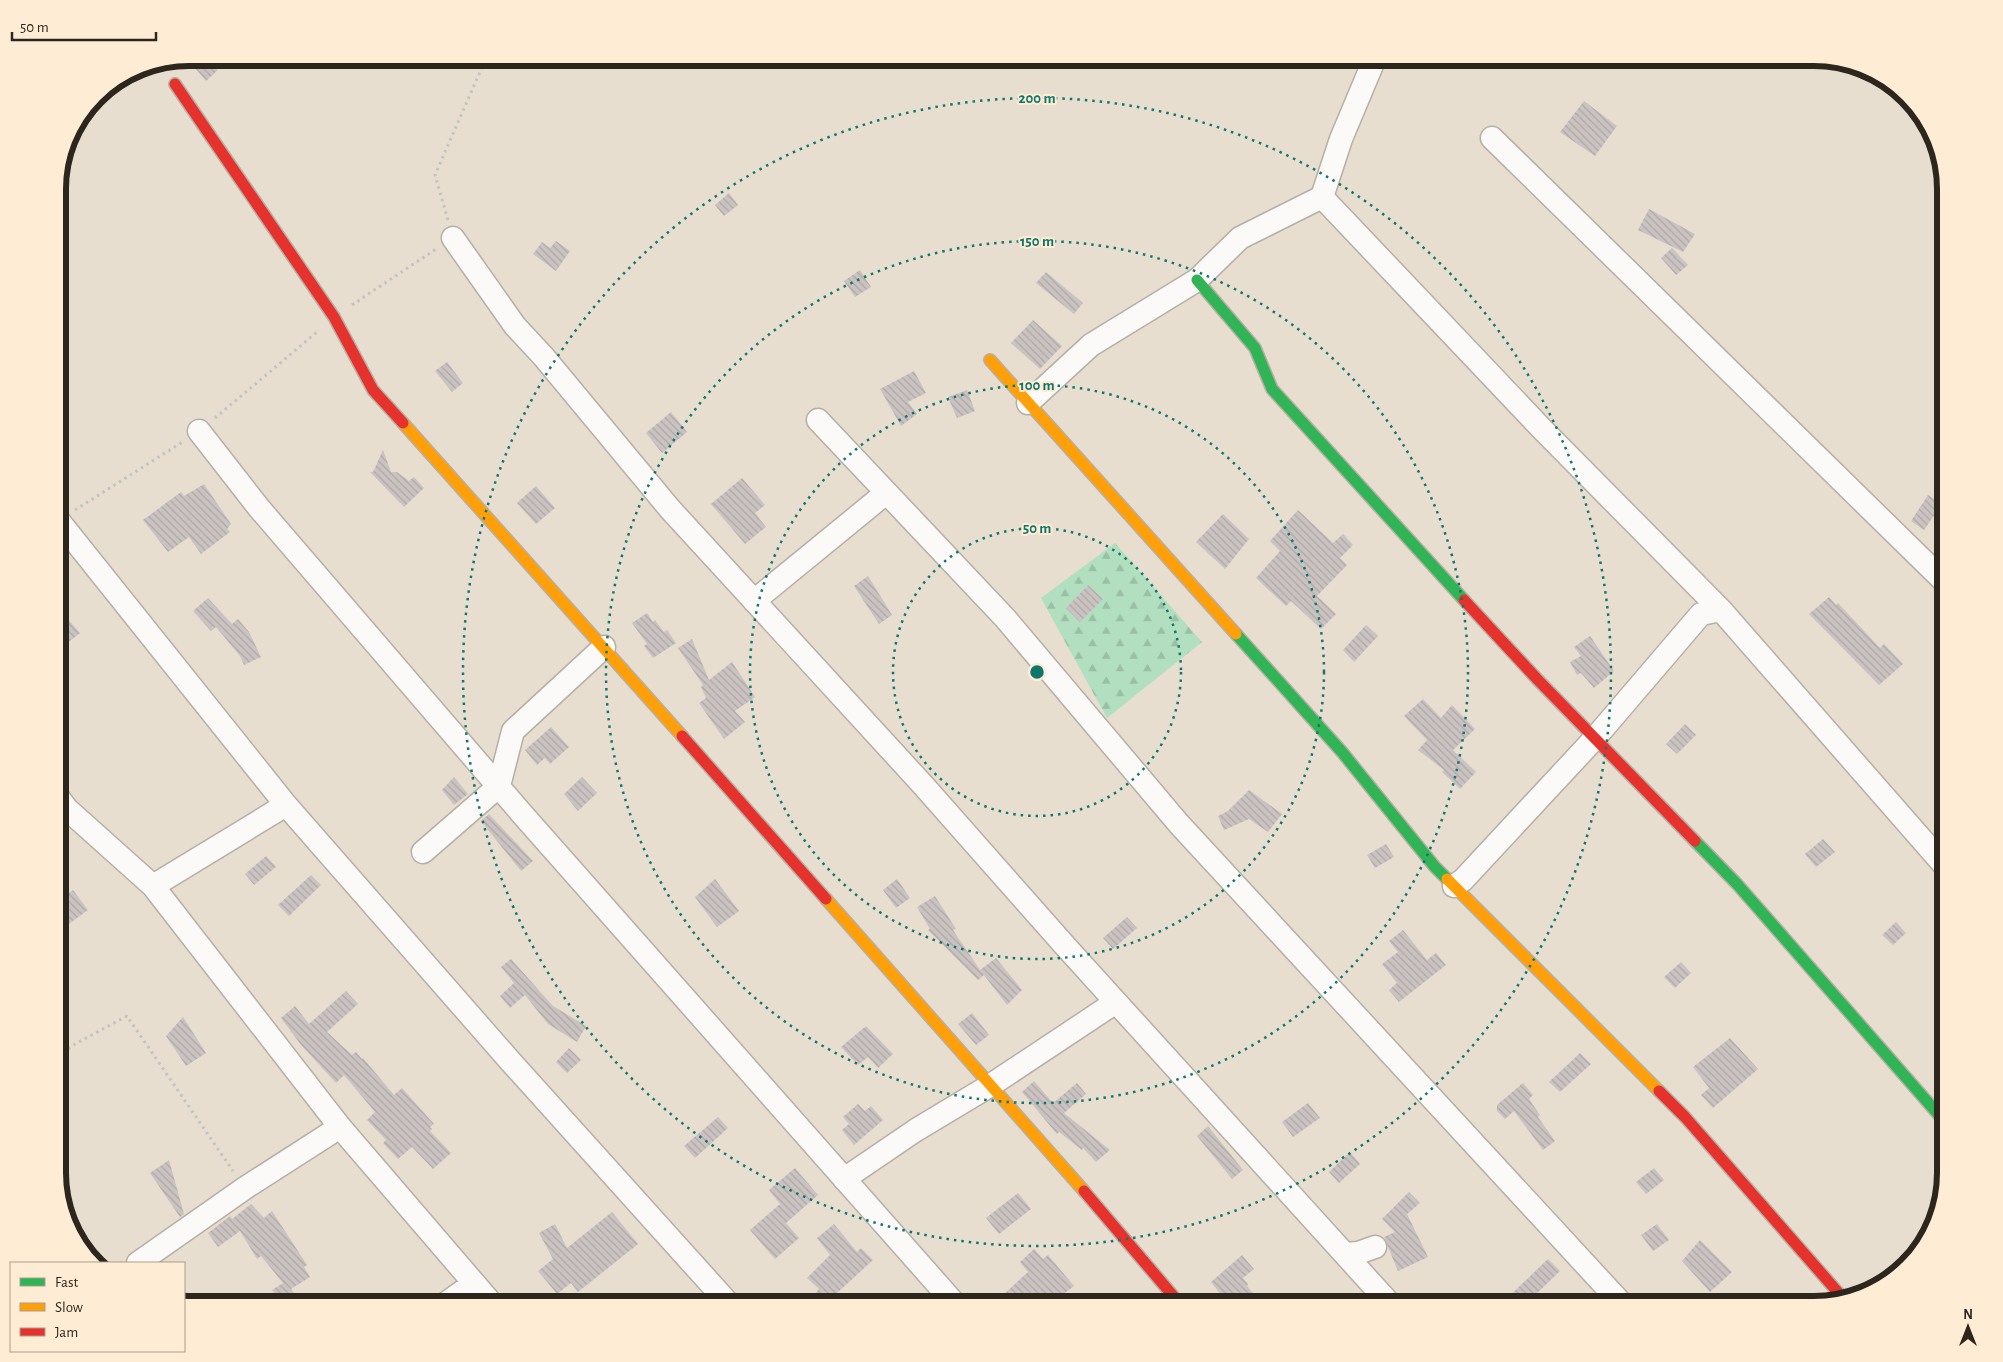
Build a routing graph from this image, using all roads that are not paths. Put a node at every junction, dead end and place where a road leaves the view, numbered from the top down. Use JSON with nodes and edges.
{"nodes":[{"id":1,"x":1372,"y":66,"type":"edge"},
{"id":2,"x":175,"y":84,"type":"dead end"},
{"id":3,"x":1492,"y":138,"type":"dead end"},
{"id":4,"x":1322,"y":197,"type":"junction"},
{"id":5,"x":453,"y":238,"type":"dead end"},
{"id":6,"x":1197,"y":280,"type":"junction"},
{"id":7,"x":990,"y":360,"type":"dead end"},
{"id":8,"x":1028,"y":403,"type":"junction"},
{"id":9,"x":818,"y":420,"type":"dead end"},
{"id":10,"x":200,"y":431,"type":"dead end"},
{"id":11,"x":886,"y":493,"type":"junction"},
{"id":12,"x":67,"y":531,"type":"edge"},
{"id":13,"x":1937,"y":573,"type":"edge"},
{"id":14,"x":754,"y":601,"type":"junction"},
{"id":15,"x":1721,"y":610,"type":"junction"},
{"id":16,"x":604,"y":647,"type":"junction"},
{"id":17,"x":1595,"y":738,"type":"junction"},
{"id":18,"x":499,"y":786,"type":"junction"},
{"id":19,"x":286,"y":805,"type":"junction"},
{"id":20,"x":67,"y":808,"type":"edge"},
{"id":21,"x":423,"y":852,"type":"dead end"},
{"id":22,"x":1937,"y":856,"type":"edge"},
{"id":23,"x":154,"y":886,"type":"junction"},
{"id":24,"x":1454,"y":886,"type":"junction"},
{"id":25,"x":1116,"y":1002,"type":"junction"},
{"id":26,"x":991,"y":1085,"type":"junction"},
{"id":27,"x":1937,"y":1112,"type":"edge"},
{"id":28,"x":340,"y":1127,"type":"junction"},
{"id":29,"x":844,"y":1180,"type":"junction"},
{"id":30,"x":1375,"y":1247,"type":"dead end"},
{"id":31,"x":1345,"y":1254,"type":"junction"},
{"id":32,"x":139,"y":1262,"type":"edge"},
{"id":33,"x":474,"y":1284,"type":"junction"},
{"id":34,"x":1839,"y":1293,"type":"edge"},
{"id":35,"x":457,"y":1296,"type":"edge"},
{"id":36,"x":485,"y":1296,"type":"edge"},
{"id":37,"x":722,"y":1296,"type":"edge"},
{"id":38,"x":948,"y":1296,"type":"edge"},
{"id":39,"x":1173,"y":1296,"type":"edge"},
{"id":40,"x":1383,"y":1296,"type":"edge"},
{"id":41,"x":1615,"y":1296,"type":"edge"}],
"edges":[{"from":1,"to":4,"type":"street"},
{"from":2,"to":16,"type":"street"},
{"from":3,"to":13,"type":"street"},
{"from":4,"to":6,"type":"street"},
{"from":4,"to":15,"type":"street"},
{"from":5,"to":14,"type":"street"},
{"from":6,"to":8,"type":"street"},
{"from":6,"to":17,"type":"street"},
{"from":7,"to":8,"type":"street"},
{"from":8,"to":24,"type":"street"},
{"from":9,"to":11,"type":"street"},
{"from":10,"to":18,"type":"street"},
{"from":11,"to":14,"type":"street"},
{"from":11,"to":41,"type":"street"},
{"from":12,"to":19,"type":"street"},
{"from":14,"to":25,"type":"street"},
{"from":15,"to":17,"type":"street"},
{"from":15,"to":22,"type":"street"},
{"from":16,"to":18,"type":"street"},
{"from":16,"to":26,"type":"street"},
{"from":17,"to":24,"type":"street"},
{"from":17,"to":27,"type":"street"},
{"from":18,"to":21,"type":"street"},
{"from":18,"to":29,"type":"street"},
{"from":19,"to":23,"type":"street"},
{"from":19,"to":37,"type":"street"},
{"from":20,"to":23,"type":"street"},
{"from":23,"to":28,"type":"street"},
{"from":24,"to":34,"type":"street"},
{"from":25,"to":26,"type":"street"},
{"from":25,"to":31,"type":"street"},
{"from":26,"to":29,"type":"street"},
{"from":26,"to":39,"type":"street"},
{"from":28,"to":32,"type":"street"},
{"from":28,"to":33,"type":"street"},
{"from":29,"to":38,"type":"street"},
{"from":30,"to":31,"type":"street"},
{"from":31,"to":40,"type":"street"},
{"from":33,"to":35,"type":"street"},
{"from":33,"to":36,"type":"street"}]}
